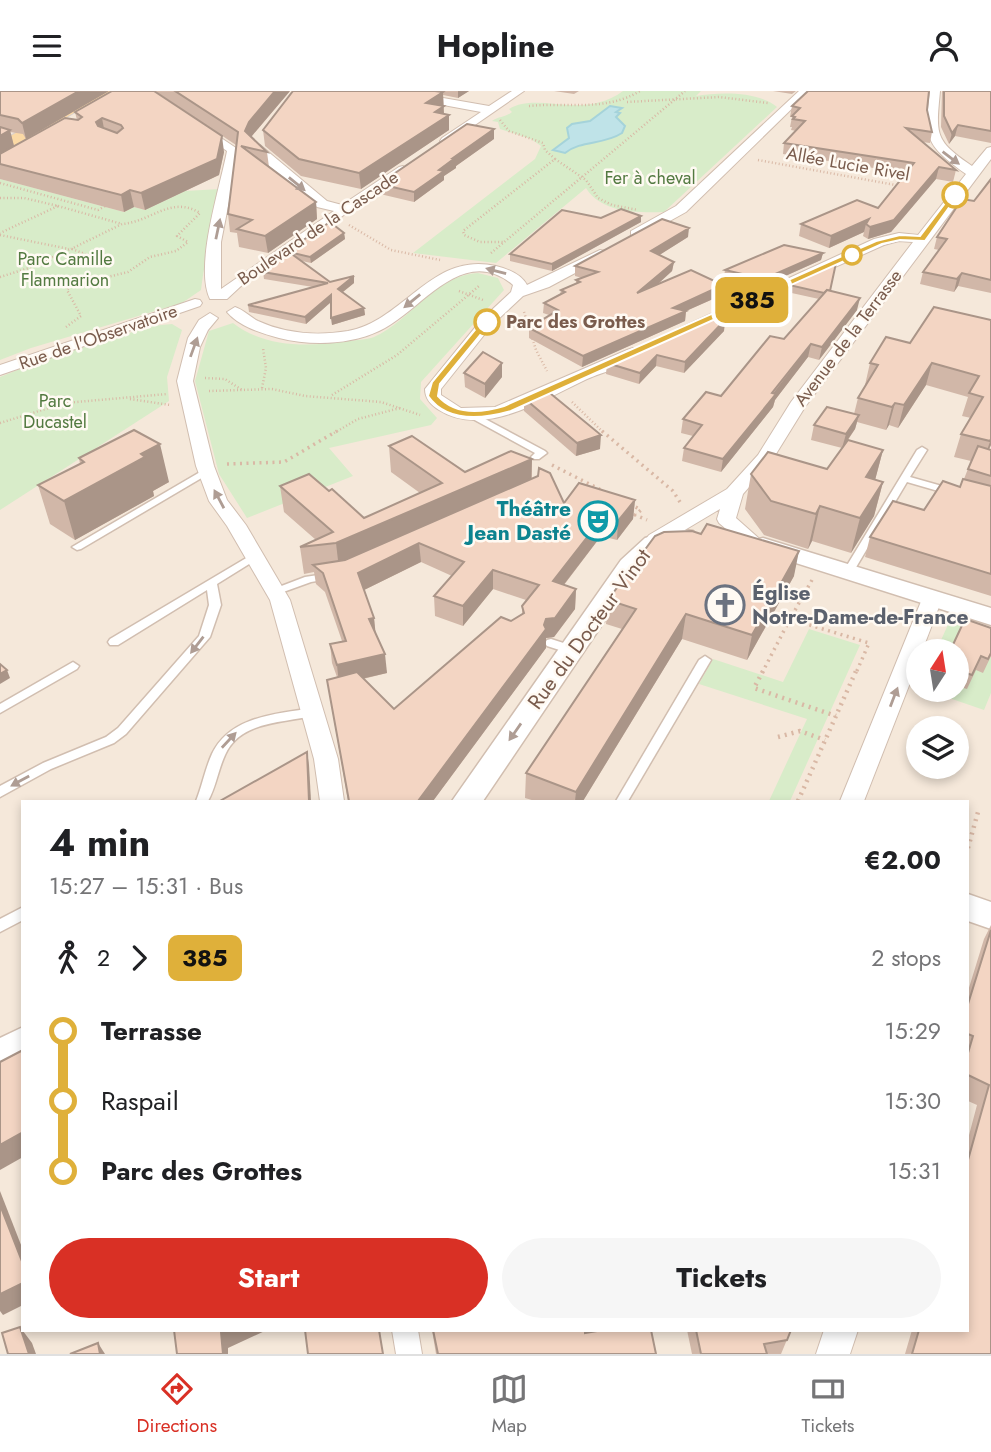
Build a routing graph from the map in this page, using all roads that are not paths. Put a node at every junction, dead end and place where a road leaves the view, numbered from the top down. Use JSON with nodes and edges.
{"nodes":[{"id":1,"x":144,"y":91,"type":"edge"},
{"id":2,"x":384,"y":91,"type":"edge"},
{"id":3,"x":519,"y":91,"type":"edge"},
{"id":4,"x":805,"y":91,"type":"edge"},
{"id":5,"x":935,"y":91,"type":"edge"},
{"id":6,"x":109,"y":94,"type":"edge"},
{"id":7,"x":493,"y":114,"type":"junction"},
{"id":8,"x":265,"y":132,"type":"edge"},
{"id":9,"x":9,"y":138,"type":"edge"},
{"id":10,"x":256,"y":148,"type":"junction"},
{"id":11,"x":436,"y":148,"type":"edge"},
{"id":12,"x":0,"y":150,"type":"edge"},
{"id":13,"x":233,"y":150,"type":"junction"},
{"id":14,"x":991,"y":151,"type":"edge"},
{"id":15,"x":414,"y":163,"type":"edge"},
{"id":16,"x":0,"y":165,"type":"edge"},
{"id":17,"x":973,"y":173,"type":"junction"},
{"id":18,"x":345,"y":210,"type":"junction"},
{"id":19,"x":922,"y":239,"type":"junction"},
{"id":20,"x":470,"y":267,"type":"joint"},
{"id":21,"x":216,"y":291,"type":"junction"},
{"id":22,"x":518,"y":293,"type":"junction"},
{"id":23,"x":195,"y":303,"type":"junction"},
{"id":24,"x":235,"y":312,"type":"junction"},
{"id":25,"x":210,"y":318,"type":"junction"},
{"id":26,"x":670,"y":337,"type":"edge"},
{"id":27,"x":645,"y":348,"type":"edge"},
{"id":28,"x":0,"y":370,"type":"edge"},
{"id":29,"x":474,"y":416,"type":"junction"},
{"id":30,"x":922,"y":450,"type":"dead end"},
{"id":31,"x":536,"y":457,"type":"road end"},
{"id":32,"x":215,"y":468,"type":"junction"},
{"id":33,"x":906,"y":479,"type":"junction"},
{"id":34,"x":734,"y":492,"type":"junction"},
{"id":35,"x":967,"y":496,"type":"edge"},
{"id":36,"x":656,"y":539,"type":"junction"},
{"id":37,"x":753,"y":542,"type":"junction"},
{"id":38,"x":77,"y":547,"type":"dead end"},
{"id":39,"x":253,"y":557,"type":"junction"},
{"id":40,"x":838,"y":569,"type":"junction"},
{"id":41,"x":342,"y":575,"type":"edge"},
{"id":42,"x":211,"y":582,"type":"junction"},
{"id":43,"x":275,"y":592,"type":"junction"},
{"id":44,"x":932,"y":599,"type":"junction"},
{"id":45,"x":991,"y":617,"type":"edge"},
{"id":46,"x":114,"y":642,"type":"dead end"},
{"id":47,"x":705,"y":660,"type":"dead end"},
{"id":48,"x":73,"y":666,"type":"dead end"},
{"id":49,"x":0,"y":709,"type":"edge"},
{"id":50,"x":313,"y":712,"type":"junction"},
{"id":51,"x":0,"y":792,"type":"edge"},
{"id":52,"x":202,"y":800,"type":"edge"},
{"id":53,"x":332,"y":800,"type":"edge"},
{"id":54,"x":468,"y":800,"type":"edge"},
{"id":55,"x":623,"y":800,"type":"edge"},
{"id":56,"x":852,"y":800,"type":"edge"},
{"id":57,"x":969,"y":907,"type":"edge"},
{"id":58,"x":21,"y":914,"type":"edge"},
{"id":59,"x":991,"y":916,"type":"edge"},
{"id":60,"x":0,"y":926,"type":"edge"},
{"id":61,"x":21,"y":1044,"type":"edge"},
{"id":62,"x":0,"y":1056,"type":"edge"},
{"id":63,"x":405,"y":1332,"type":"edge"},
{"id":64,"x":840,"y":1332,"type":"edge"},
{"id":65,"x":409,"y":1354,"type":"edge"},
{"id":66,"x":833,"y":1354,"type":"edge"}],
"edges":[{"from":1,"to":13,"type":"street"},
{"from":2,"to":7,"type":"street"},
{"from":3,"to":7,"type":"street"},
{"from":4,"to":22,"type":"street"},
{"from":5,"to":17,"type":"street","one_way":true},
{"from":6,"to":9,"type":"main road"},
{"from":6,"to":16,"type":"main road"},
{"from":7,"to":11,"type":"street"},
{"from":8,"to":10,"type":"street"},
{"from":9,"to":12,"type":"main road"},
{"from":10,"to":13,"type":"street"},
{"from":10,"to":18,"type":"street","one_way":true},
{"from":21,"to":13,"type":"street","one_way":true},
{"from":14,"to":17,"type":"street","name":"Avenue de la Terrasse"},
{"from":15,"to":18,"type":"street","name":"Boulevard de la Cascade"},
{"from":17,"to":19,"type":"street","name":"Avenue de la Terrasse"},
{"from":18,"to":21,"type":"street","name":"Boulevard de la Cascade"},
{"from":19,"to":26,"type":"street"},
{"from":19,"to":34,"type":"street","name":"Avenue de la Terrasse"},
{"from":22,"to":20,"type":"street","one_way":true},
{"from":20,"to":24,"type":"street","one_way":true},
{"from":21,"to":23,"type":"street"},
{"from":21,"to":24,"type":"street"},
{"from":22,"to":29,"type":"street"},
{"from":23,"to":25,"type":"street"},
{"from":23,"to":28,"type":"street","name":"Rue de l'Observatoire"},
{"from":24,"to":25,"type":"street"},
{"from":32,"to":25,"type":"street","one_way":true},
{"from":27,"to":29,"type":"street"},
{"from":29,"to":31,"type":"lane"},
{"from":30,"to":33,"type":"lane"},
{"from":32,"to":38,"type":"lane"},
{"from":39,"to":32,"type":"street","one_way":true},
{"from":33,"to":35,"type":"lane"},
{"from":33,"to":40,"type":"lane"},
{"from":34,"to":36,"type":"street","name":"Avenue de la Terrasse"},
{"from":34,"to":37,"type":"street"},
{"from":36,"to":37,"type":"street","name":"Rue du Docteur Vinot"},
{"from":36,"to":54,"type":"street","name":"Rue du Docteur Vinot","one_way":true},
{"from":37,"to":40,"type":"street","name":"Rue du Docteur Vinot"},
{"from":39,"to":42,"type":"lane"},
{"from":39,"to":43,"type":"street"},
{"from":40,"to":44,"type":"street","name":"Rue du Docteur Vinot"},
{"from":41,"to":43,"type":"lane"},
{"from":42,"to":46,"type":"lane"},
{"from":42,"to":51,"type":"lane","one_way":true},
{"from":43,"to":50,"type":"street"},
{"from":44,"to":45,"type":"street","name":"Rue du Docteur Vinot"},
{"from":56,"to":44,"type":"street","one_way":true},
{"from":47,"to":55,"type":"lane"},
{"from":48,"to":49,"type":"lane"},
{"from":52,"to":50,"type":"lane","one_way":true},
{"from":50,"to":53,"type":"street"},
{"from":57,"to":59,"type":"street"},
{"from":58,"to":60,"type":"lane"},
{"from":61,"to":62,"type":"street"},
{"from":63,"to":65,"type":"street"},
{"from":64,"to":66,"type":"street"}]}
